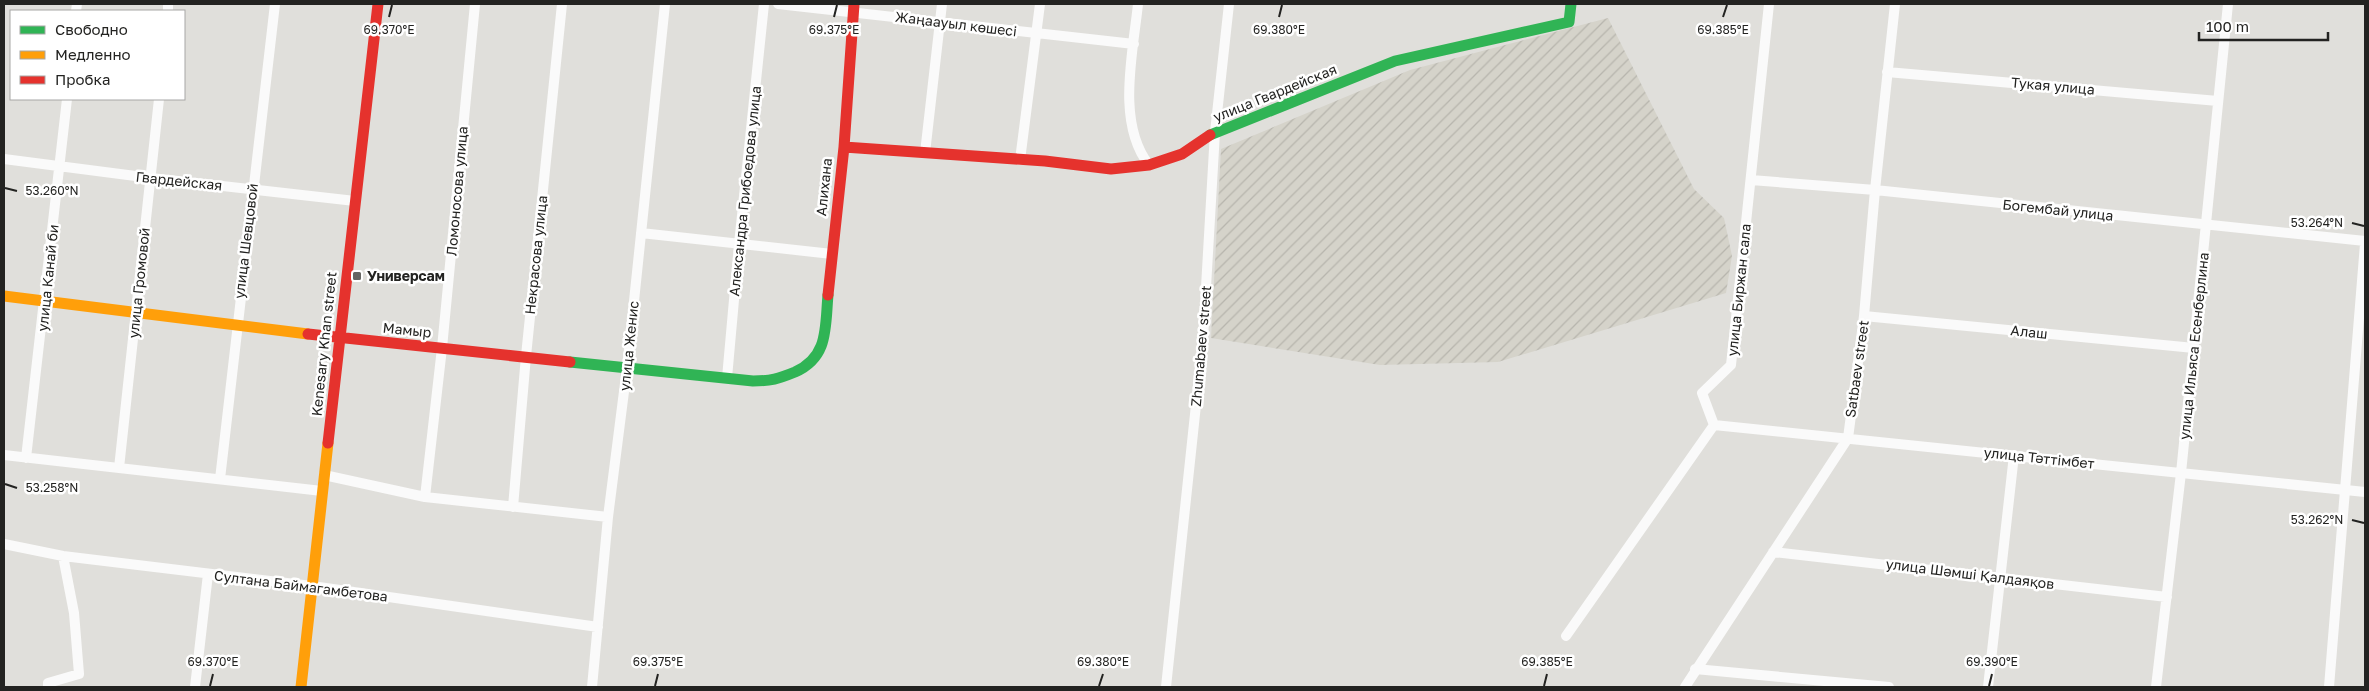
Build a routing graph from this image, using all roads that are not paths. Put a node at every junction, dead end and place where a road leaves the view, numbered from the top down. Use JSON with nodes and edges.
{"nodes":[{"id":1,"x":275,"y":4,"type":"edge"},
{"id":2,"x":378,"y":4,"type":"edge"},
{"id":3,"x":475,"y":4,"type":"edge"},
{"id":4,"x":562,"y":4,"type":"edge"},
{"id":5,"x":665,"y":4,"type":"edge"},
{"id":6,"x":764,"y":4,"type":"edge"},
{"id":7,"x":778,"y":4,"type":"edge"},
{"id":8,"x":942,"y":4,"type":"edge"},
{"id":9,"x":1040,"y":4,"type":"edge"},
{"id":10,"x":1138,"y":4,"type":"edge"},
{"id":11,"x":1229,"y":4,"type":"edge"},
{"id":12,"x":1571,"y":4,"type":"edge"},
{"id":13,"x":1770,"y":4,"type":"edge"},
{"id":14,"x":1895,"y":4,"type":"edge"},
{"id":15,"x":2228,"y":4,"type":"edge"},
{"id":16,"x":854,"y":8,"type":"edge"},
{"id":17,"x":941,"y":22,"type":"junction"},
{"id":18,"x":1037,"y":34,"type":"junction"},
{"id":19,"x":1134,"y":44,"type":"junction"},
{"id":20,"x":1887,"y":72,"type":"junction"},
{"id":21,"x":67,"y":100,"type":"edge"},
{"id":22,"x":159,"y":100,"type":"edge"},
{"id":23,"x":2218,"y":101,"type":"junction"},
{"id":24,"x":1215,"y":132,"type":"junction"},
{"id":25,"x":844,"y":147,"type":"junction"},
{"id":26,"x":925,"y":153,"type":"junction"},
{"id":27,"x":4,"y":158,"type":"edge"},
{"id":28,"x":1020,"y":160,"type":"junction"},
{"id":29,"x":1149,"y":165,"type":"junction"},
{"id":30,"x":60,"y":166,"type":"junction"},
{"id":31,"x":150,"y":178,"type":"junction"},
{"id":32,"x":1751,"y":180,"type":"junction"},
{"id":33,"x":253,"y":189,"type":"junction"},
{"id":34,"x":1875,"y":190,"type":"junction"},
{"id":35,"x":354,"y":201,"type":"junction"},
{"id":36,"x":2206,"y":226,"type":"junction"},
{"id":37,"x":641,"y":233,"type":"junction"},
{"id":38,"x":2365,"y":243,"type":"edge"},
{"id":39,"x":739,"y":244,"type":"junction"},
{"id":40,"x":832,"y":254,"type":"junction"},
{"id":41,"x":4,"y":296,"type":"edge"},
{"id":42,"x":46,"y":301,"type":"junction"},
{"id":43,"x":135,"y":312,"type":"junction"},
{"id":44,"x":1864,"y":316,"type":"junction"},
{"id":45,"x":236,"y":325,"type":"junction"},
{"id":46,"x":340,"y":338,"type":"junction"},
{"id":47,"x":442,"y":348,"type":"junction"},
{"id":48,"x":2194,"y":348,"type":"junction"},
{"id":49,"x":526,"y":356,"type":"junction"},
{"id":50,"x":806,"y":367,"type":"joint"},
{"id":51,"x":627,"y":368,"type":"junction"},
{"id":52,"x":727,"y":378,"type":"junction"},
{"id":53,"x":1714,"y":425,"type":"junction"},
{"id":54,"x":1848,"y":438,"type":"junction"},
{"id":55,"x":4,"y":455,"type":"edge"},
{"id":56,"x":2014,"y":455,"type":"junction"},
{"id":57,"x":26,"y":458,"type":"junction"},
{"id":58,"x":119,"y":468,"type":"junction"},
{"id":59,"x":2182,"y":473,"type":"junction"},
{"id":60,"x":324,"y":475,"type":"junction"},
{"id":61,"x":220,"y":479,"type":"junction"},
{"id":62,"x":2346,"y":490,"type":"junction"},
{"id":63,"x":322,"y":491,"type":"junction"},
{"id":64,"x":2365,"y":492,"type":"edge"},
{"id":65,"x":425,"y":497,"type":"junction"},
{"id":66,"x":513,"y":507,"type":"junction"},
{"id":67,"x":608,"y":517,"type":"junction"},
{"id":68,"x":4,"y":544,"type":"edge"},
{"id":69,"x":1773,"y":552,"type":"junction"},
{"id":70,"x":63,"y":556,"type":"junction"},
{"id":71,"x":208,"y":574,"type":"junction"},
{"id":72,"x":1999,"y":578,"type":"junction"},
{"id":73,"x":312,"y":586,"type":"junction"},
{"id":74,"x":2167,"y":597,"type":"junction"},
{"id":75,"x":598,"y":627,"type":"junction"},
{"id":76,"x":1566,"y":636,"type":"dead end"},
{"id":77,"x":1695,"y":669,"type":"junction"},
{"id":78,"x":48,"y":687,"type":"edge"},
{"id":79,"x":195,"y":687,"type":"edge"},
{"id":80,"x":301,"y":687,"type":"edge"},
{"id":81,"x":592,"y":687,"type":"edge"},
{"id":82,"x":1166,"y":687,"type":"edge"},
{"id":83,"x":1685,"y":687,"type":"edge"},
{"id":84,"x":1889,"y":687,"type":"edge"},
{"id":85,"x":1988,"y":687,"type":"edge"},
{"id":86,"x":2156,"y":687,"type":"edge"},
{"id":87,"x":2329,"y":687,"type":"edge"}],
"edges":[{"from":1,"to":33,"type":"street","name":"улица Шевцовой"},
{"from":2,"to":35,"type":"street","name":"Kenesary Khan street"},
{"from":3,"to":47,"type":"street","name":"Ломоносова улица"},
{"from":4,"to":49,"type":"street","name":"Некрасова улица"},
{"from":5,"to":37,"type":"street","name":"улица Женис"},
{"from":6,"to":39,"type":"street","name":"Александра Грибоедова улица"},
{"from":7,"to":16,"type":"street","name":"Жаңаауыл көшесі"},
{"from":8,"to":17,"type":"street"},
{"from":9,"to":18,"type":"street"},
{"from":10,"to":19,"type":"street"},
{"from":11,"to":24,"type":"street","name":"Zhumabaev street"},
{"from":12,"to":24,"type":"street","name":"улица Гвардейская"},
{"from":13,"to":32,"type":"street","name":"улица Биржан сала"},
{"from":14,"to":20,"type":"street","name":"Satbaev street"},
{"from":15,"to":23,"type":"street","name":"улица Ильяса Есенберлина"},
{"from":16,"to":17,"type":"street","name":"Жаңаауыл көшесі"},
{"from":16,"to":25,"type":"street","name":"Алихана"},
{"from":17,"to":18,"type":"street","name":"Жаңаауыл көшесі"},
{"from":17,"to":26,"type":"street"},
{"from":18,"to":19,"type":"street","name":"Жаңаауыл көшесі"},
{"from":18,"to":28,"type":"street"},
{"from":19,"to":29,"type":"street"},
{"from":20,"to":23,"type":"street","name":"Тукая улица"},
{"from":20,"to":34,"type":"street","name":"Satbaev street"},
{"from":21,"to":30,"type":"street","name":"улица Канай би"},
{"from":22,"to":31,"type":"street","name":"улица Громовой"},
{"from":23,"to":36,"type":"street","name":"улица Ильяса Есенберлина"},
{"from":24,"to":29,"type":"street","name":"улица Гвардейская"},
{"from":24,"to":82,"type":"street","name":"Zhumabaev street"},
{"from":25,"to":26,"type":"street","name":"улица Гвардейская"},
{"from":25,"to":40,"type":"street","name":"Алихана"},
{"from":26,"to":28,"type":"street","name":"улица Гвардейская"},
{"from":27,"to":30,"type":"street","name":"Гвардейская"},
{"from":28,"to":29,"type":"street","name":"улица Гвардейская"},
{"from":30,"to":31,"type":"street","name":"Гвардейская"},
{"from":30,"to":42,"type":"street","name":"улица Канай би"},
{"from":31,"to":33,"type":"street","name":"Гвардейская"},
{"from":31,"to":43,"type":"street","name":"улица Громовой"},
{"from":32,"to":34,"type":"street","name":"Богембай улица"},
{"from":32,"to":53,"type":"street","name":"улица Биржан сала"},
{"from":33,"to":35,"type":"street","name":"Гвардейская"},
{"from":33,"to":45,"type":"street","name":"улица Шевцовой"},
{"from":34,"to":36,"type":"street","name":"Богембай улица"},
{"from":34,"to":44,"type":"street","name":"Satbaev street"},
{"from":35,"to":46,"type":"street","name":"Kenesary Khan street"},
{"from":36,"to":38,"type":"street","name":"Богембай улица"},
{"from":36,"to":48,"type":"street","name":"улица Ильяса Есенберлина"},
{"from":37,"to":39,"type":"street"},
{"from":37,"to":51,"type":"street","name":"улица Женис"},
{"from":38,"to":62,"type":"street"},
{"from":39,"to":40,"type":"street"},
{"from":39,"to":52,"type":"street","name":"Александра Грибоедова улица"},
{"from":40,"to":50,"type":"street","name":"Алихана"},
{"from":41,"to":42,"type":"street","name":"Мамыр"},
{"from":42,"to":43,"type":"street","name":"Мамыр"},
{"from":42,"to":57,"type":"street","name":"улица Канай би"},
{"from":43,"to":45,"type":"street","name":"Мамыр"},
{"from":43,"to":58,"type":"street","name":"улица Громовой"},
{"from":44,"to":48,"type":"street","name":"Алаш"},
{"from":44,"to":54,"type":"street","name":"Satbaev street"},
{"from":45,"to":46,"type":"street","name":"Мамыр"},
{"from":45,"to":61,"type":"street","name":"улица Шевцовой"},
{"from":46,"to":47,"type":"street","name":"Мамыр"},
{"from":46,"to":60,"type":"street","name":"Kenesary Khan street"},
{"from":47,"to":49,"type":"street","name":"Мамыр"},
{"from":47,"to":65,"type":"street","name":"Ломоносова улица"},
{"from":48,"to":59,"type":"street","name":"улица Ильяса Есенберлина"},
{"from":49,"to":51,"type":"street","name":"Мамыр"},
{"from":49,"to":66,"type":"street","name":"Некрасова улица"},
{"from":50,"to":52,"type":"street","name":"Мамыр"},
{"from":51,"to":52,"type":"street","name":"Мамыр"},
{"from":51,"to":67,"type":"street","name":"улица Женис"},
{"from":53,"to":54,"type":"street","name":"улица Тәттімбет"},
{"from":53,"to":76,"type":"street"},
{"from":54,"to":56,"type":"street","name":"улица Тәттімбет"},
{"from":54,"to":69,"type":"street","name":"Satbaev street"},
{"from":55,"to":57,"type":"street"},
{"from":56,"to":59,"type":"street","name":"улица Тәттімбет"},
{"from":56,"to":72,"type":"street"},
{"from":57,"to":58,"type":"street"},
{"from":58,"to":61,"type":"street"},
{"from":59,"to":62,"type":"street","name":"улица Тәттімбет"},
{"from":59,"to":74,"type":"street","name":"улица Ильяса Есенберлина"},
{"from":60,"to":63,"type":"street","name":"Kenesary Khan street"},
{"from":60,"to":65,"type":"street"},
{"from":61,"to":63,"type":"street"},
{"from":62,"to":64,"type":"street","name":"улица Тәттімбет"},
{"from":62,"to":87,"type":"street"},
{"from":63,"to":73,"type":"street","name":"Kenesary Khan street"},
{"from":65,"to":66,"type":"street"},
{"from":66,"to":67,"type":"street"},
{"from":67,"to":75,"type":"street","name":"улица Женис"},
{"from":68,"to":70,"type":"street","name":"Султана Баймагамбетова"},
{"from":69,"to":72,"type":"street","name":"улица Шәмші Қалдаяқов"},
{"from":69,"to":77,"type":"street","name":"Satbaev street"},
{"from":70,"to":71,"type":"street","name":"Султана Баймагамбетова"},
{"from":70,"to":78,"type":"street"},
{"from":71,"to":73,"type":"street","name":"Султана Баймагамбетова"},
{"from":71,"to":79,"type":"street"},
{"from":72,"to":74,"type":"street","name":"улица Шәмші Қалдаяқов"},
{"from":72,"to":85,"type":"street"},
{"from":73,"to":75,"type":"street","name":"Султана Баймагамбетова"},
{"from":73,"to":80,"type":"street","name":"Kenesary Khan street"},
{"from":74,"to":86,"type":"street","name":"улица Ильяса Есенберлина"},
{"from":75,"to":81,"type":"street","name":"улица Женис"},
{"from":77,"to":83,"type":"street","name":"Satbaev street"},
{"from":77,"to":84,"type":"street"}]}
